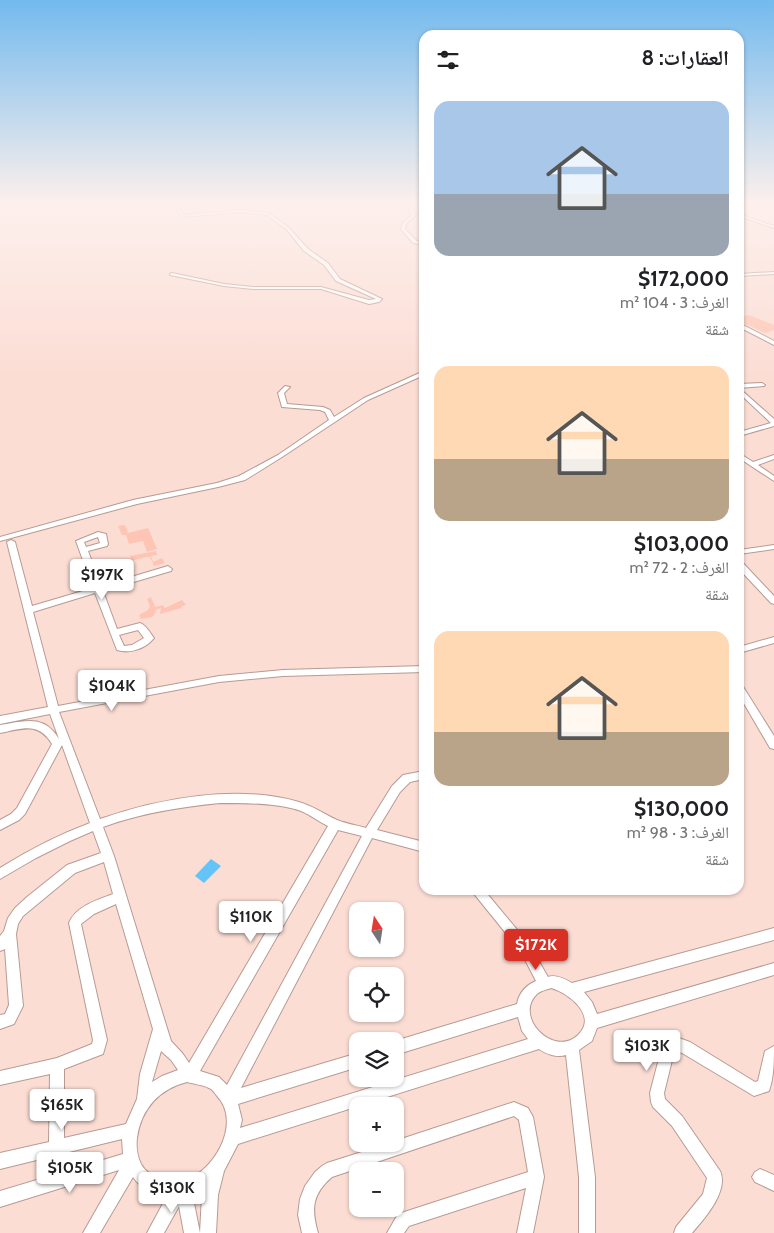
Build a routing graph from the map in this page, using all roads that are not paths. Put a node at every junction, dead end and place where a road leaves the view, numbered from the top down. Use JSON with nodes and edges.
{"nodes":[{"id":1,"x":324,"y":263,"type":"edge"},
{"id":2,"x":774,"y":273,"type":"edge"},
{"id":3,"x":172,"y":274,"type":"dead end"},
{"id":4,"x":744,"y":275,"type":"edge"},
{"id":5,"x":744,"y":327,"type":"edge"},
{"id":6,"x":774,"y":343,"type":"edge"},
{"id":7,"x":419,"y":375,"type":"edge"},
{"id":8,"x":762,"y":385,"type":"dead end"},
{"id":9,"x":744,"y":386,"type":"edge"},
{"id":10,"x":287,"y":387,"type":"dead end"},
{"id":11,"x":744,"y":395,"type":"edge"},
{"id":12,"x":332,"y":421,"type":"junction"},
{"id":13,"x":774,"y":423,"type":"edge"},
{"id":14,"x":744,"y":432,"type":"edge"},
{"id":15,"x":744,"y":458,"type":"edge"},
{"id":16,"x":774,"y":458,"type":"edge"},
{"id":17,"x":753,"y":464,"type":"junction"},
{"id":18,"x":774,"y":479,"type":"edge"},
{"id":19,"x":5,"y":540,"type":"edge"},
{"id":20,"x":774,"y":547,"type":"edge"},
{"id":21,"x":84,"y":550,"type":"dead end"},
{"id":22,"x":744,"y":551,"type":"edge"},
{"id":23,"x":168,"y":569,"type":"dead end"},
{"id":24,"x":744,"y":569,"type":"edge"},
{"id":25,"x":774,"y":589,"type":"edge"},
{"id":26,"x":97,"y":590,"type":"junction"},
{"id":27,"x":764,"y":590,"type":"junction"},
{"id":28,"x":774,"y":601,"type":"edge"},
{"id":29,"x":29,"y":610,"type":"junction"},
{"id":30,"x":114,"y":633,"type":"dead end"},
{"id":31,"x":774,"y":640,"type":"edge"},
{"id":32,"x":744,"y":650,"type":"edge"},
{"id":33,"x":419,"y":669,"type":"edge"},
{"id":34,"x":744,"y":695,"type":"edge"},
{"id":35,"x":54,"y":711,"type":"junction"},
{"id":36,"x":0,"y":720,"type":"edge"},
{"id":37,"x":0,"y":730,"type":"edge"},
{"id":38,"x":774,"y":745,"type":"edge"},
{"id":39,"x":419,"y":775,"type":"edge"},
{"id":40,"x":0,"y":825,"type":"edge"},
{"id":41,"x":98,"y":825,"type":"junction"},
{"id":42,"x":335,"y":825,"type":"junction"},
{"id":43,"x":369,"y":833,"type":"junction"},
{"id":44,"x":419,"y":846,"type":"edge"},
{"id":45,"x":108,"y":856,"type":"junction"},
{"id":46,"x":0,"y":874,"type":"edge"},
{"id":47,"x":481,"y":895,"type":"edge"},
{"id":48,"x":120,"y":897,"type":"junction"},
{"id":49,"x":10,"y":934,"type":"junction"},
{"id":50,"x":774,"y":934,"type":"edge"},
{"id":51,"x":0,"y":945,"type":"edge"},
{"id":52,"x":774,"y":969,"type":"edge"},
{"id":53,"x":544,"y":983,"type":"junction"},
{"id":54,"x":573,"y":989,"type":"junction"},
{"id":55,"x":523,"y":1008,"type":"junction"},
{"id":56,"x":0,"y":1022,"type":"edge"},
{"id":57,"x":590,"y":1022,"type":"junction"},
{"id":58,"x":160,"y":1030,"type":"junction"},
{"id":59,"x":539,"y":1042,"type":"junction"},
{"id":60,"x":404,"y":1045,"type":"edge"},
{"id":61,"x":572,"y":1047,"type":"junction"},
{"id":62,"x":774,"y":1053,"type":"edge"},
{"id":63,"x":349,"y":1063,"type":"edge"},
{"id":64,"x":57,"y":1065,"type":"junction"},
{"id":65,"x":189,"y":1075,"type":"junction"},
{"id":66,"x":0,"y":1078,"type":"edge"},
{"id":67,"x":229,"y":1098,"type":"junction"},
{"id":68,"x":144,"y":1101,"type":"junction"},
{"id":69,"x":130,"y":1130,"type":"junction"},
{"id":70,"x":233,"y":1138,"type":"junction"},
{"id":71,"x":56,"y":1148,"type":"junction"},
{"id":72,"x":132,"y":1161,"type":"junction"},
{"id":73,"x":0,"y":1162,"type":"edge"},
{"id":74,"x":217,"y":1168,"type":"junction"},
{"id":75,"x":536,"y":1177,"type":"junction"},
{"id":76,"x":181,"y":1189,"type":"junction"},
{"id":77,"x":0,"y":1199,"type":"edge"},
{"id":78,"x":91,"y":1233,"type":"edge"},
{"id":79,"x":155,"y":1233,"type":"edge"},
{"id":80,"x":192,"y":1233,"type":"edge"},
{"id":81,"x":208,"y":1233,"type":"edge"},
{"id":82,"x":310,"y":1233,"type":"edge"},
{"id":83,"x":395,"y":1233,"type":"edge"},
{"id":84,"x":525,"y":1233,"type":"edge"},
{"id":85,"x":587,"y":1233,"type":"edge"},
{"id":86,"x":682,"y":1233,"type":"edge"}],
"edges":[{"from":1,"to":3,"type":"street"},
{"from":2,"to":4,"type":"street"},
{"from":5,"to":6,"type":"street"},
{"from":7,"to":12,"type":"street"},
{"from":8,"to":9,"type":"street"},
{"from":10,"to":12,"type":"street"},
{"from":11,"to":13,"type":"street"},
{"from":12,"to":19,"type":"street"},
{"from":13,"to":14,"type":"street"},
{"from":15,"to":17,"type":"street"},
{"from":16,"to":17,"type":"street"},
{"from":17,"to":18,"type":"street"},
{"from":19,"to":29,"type":"street"},
{"from":20,"to":22,"type":"street"},
{"from":21,"to":26,"type":"street"},
{"from":23,"to":26,"type":"street"},
{"from":24,"to":27,"type":"street"},
{"from":25,"to":27,"type":"street"},
{"from":26,"to":29,"type":"street"},
{"from":26,"to":30,"type":"street"},
{"from":27,"to":28,"type":"street"},
{"from":29,"to":35,"type":"street"},
{"from":31,"to":32,"type":"street"},
{"from":33,"to":35,"type":"street"},
{"from":34,"to":38,"type":"street"},
{"from":35,"to":36,"type":"street"},
{"from":35,"to":41,"type":"street"},
{"from":37,"to":40,"type":"street"},
{"from":39,"to":43,"type":"street"},
{"from":41,"to":42,"type":"street"},
{"from":41,"to":45,"type":"street"},
{"from":41,"to":46,"type":"street"},
{"from":42,"to":43,"type":"street"},
{"from":42,"to":65,"type":"street"},
{"from":43,"to":44,"type":"street"},
{"from":43,"to":67,"type":"street"},
{"from":45,"to":48,"type":"street"},
{"from":45,"to":49,"type":"street"},
{"from":47,"to":53,"type":"street"},
{"from":48,"to":58,"type":"street"},
{"from":48,"to":64,"type":"street"},
{"from":49,"to":51,"type":"street"},
{"from":49,"to":56,"type":"street"},
{"from":50,"to":54,"type":"street"},
{"from":52,"to":57,"type":"street"},
{"from":53,"to":54,"type":"street"},
{"from":53,"to":55,"type":"street"},
{"from":54,"to":57,"type":"street"},
{"from":55,"to":59,"type":"street"},
{"from":55,"to":60,"type":"street"},
{"from":57,"to":61,"type":"street"},
{"from":58,"to":65,"type":"street"},
{"from":58,"to":68,"type":"street"},
{"from":59,"to":61,"type":"street"},
{"from":59,"to":70,"type":"street"},
{"from":61,"to":85,"type":"street"},
{"from":62,"to":86,"type":"street"},
{"from":63,"to":67,"type":"street"},
{"from":64,"to":66,"type":"street"},
{"from":64,"to":71,"type":"street"},
{"from":65,"to":67,"type":"street"},
{"from":65,"to":68,"type":"street"},
{"from":67,"to":70,"type":"street"},
{"from":68,"to":69,"type":"street"},
{"from":69,"to":71,"type":"street"},
{"from":69,"to":72,"type":"street"},
{"from":70,"to":74,"type":"street"},
{"from":71,"to":73,"type":"street"},
{"from":72,"to":76,"type":"street"},
{"from":72,"to":77,"type":"street"},
{"from":72,"to":78,"type":"street"},
{"from":74,"to":76,"type":"street"},
{"from":74,"to":81,"type":"street"},
{"from":75,"to":82,"type":"street"},
{"from":75,"to":83,"type":"street"},
{"from":75,"to":84,"type":"street"},
{"from":76,"to":79,"type":"street"},
{"from":76,"to":80,"type":"street"}]}
